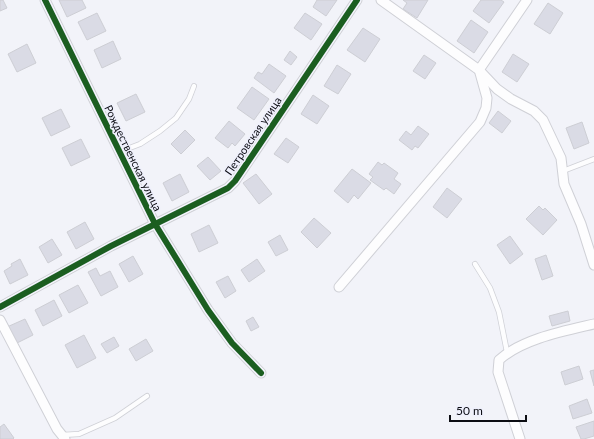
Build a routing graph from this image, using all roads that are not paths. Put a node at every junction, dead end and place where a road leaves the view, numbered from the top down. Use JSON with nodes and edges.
{"nodes":[{"id":1,"x":45,"y":0,"type":"edge"},
{"id":2,"x":357,"y":0,"type":"edge"},
{"id":3,"x":381,"y":0,"type":"edge"},
{"id":4,"x":526,"y":0,"type":"edge"},
{"id":5,"x":479,"y":70,"type":"junction"},
{"id":6,"x":194,"y":86,"type":"dead end"},
{"id":7,"x":119,"y":152,"type":"junction"},
{"id":8,"x":594,"y":159,"type":"edge"},
{"id":9,"x":563,"y":171,"type":"junction"},
{"id":10,"x":154,"y":224,"type":"junction"},
{"id":11,"x":475,"y":264,"type":"dead end"},
{"id":12,"x":594,"y":265,"type":"edge"},
{"id":13,"x":339,"y":287,"type":"dead end"},
{"id":14,"x":0,"y":307,"type":"edge"},
{"id":15,"x":0,"y":320,"type":"edge"},
{"id":16,"x":594,"y":324,"type":"edge"},
{"id":17,"x":507,"y":352,"type":"junction"},
{"id":18,"x":261,"y":373,"type":"dead end"},
{"id":19,"x":148,"y":396,"type":"dead end"},
{"id":20,"x":62,"y":435,"type":"edge"},
{"id":21,"x":520,"y":439,"type":"edge"}],
"edges":[{"from":1,"to":7,"type":"street","name":"Рождественская улица"},
{"from":2,"to":10,"type":"street","name":"Петровская улица"},
{"from":3,"to":5,"type":"street"},
{"from":4,"to":5,"type":"street"},
{"from":5,"to":9,"type":"street"},
{"from":5,"to":13,"type":"street"},
{"from":6,"to":7,"type":"lane"},
{"from":7,"to":10,"type":"street","name":"Рождественская улица"},
{"from":8,"to":9,"type":"lane"},
{"from":9,"to":12,"type":"street"},
{"from":10,"to":14,"type":"street","name":"Петровская улица"},
{"from":10,"to":18,"type":"street","name":"Рождественская улица"},
{"from":11,"to":17,"type":"lane"},
{"from":15,"to":20,"type":"street"},
{"from":16,"to":17,"type":"street"},
{"from":17,"to":21,"type":"street"},
{"from":19,"to":20,"type":"lane"}]}
